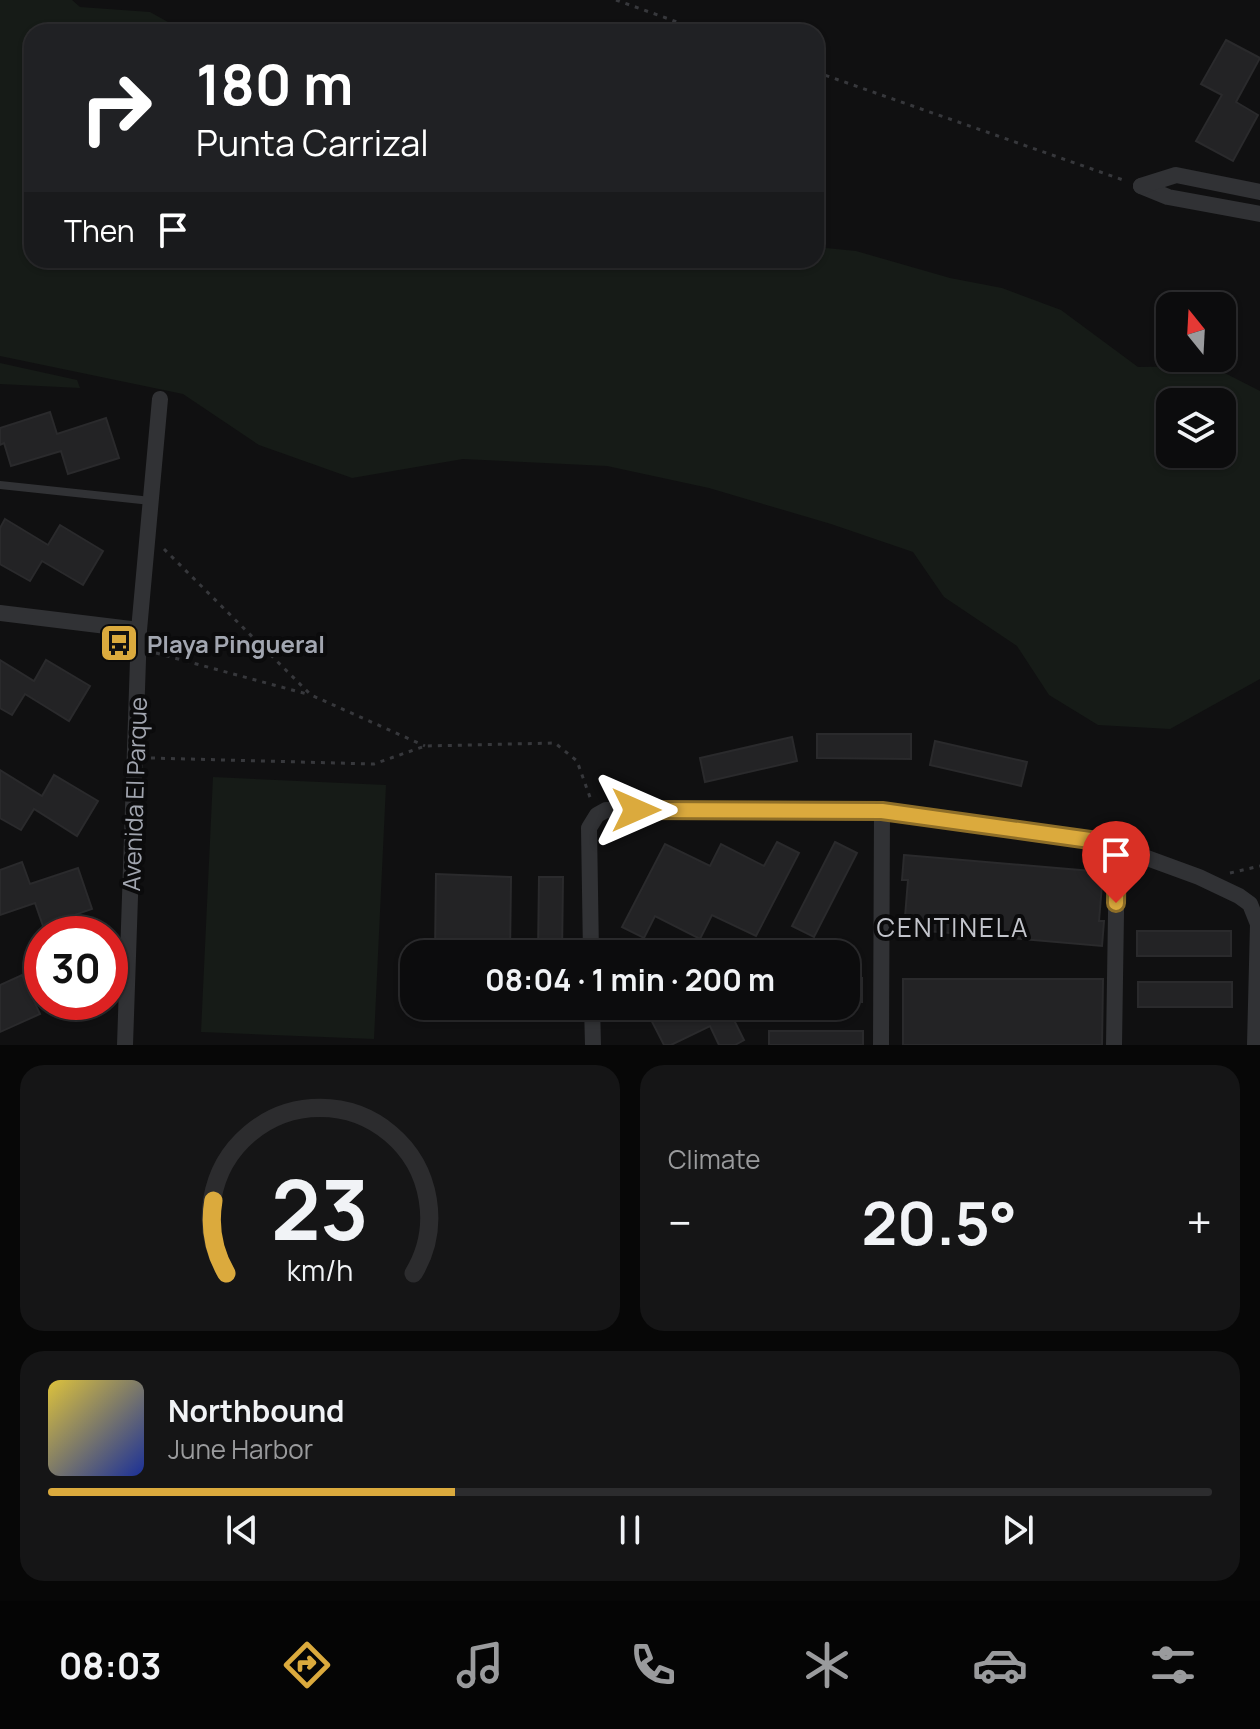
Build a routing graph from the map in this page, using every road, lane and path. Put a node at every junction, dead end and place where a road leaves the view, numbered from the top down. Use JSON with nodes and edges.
{"nodes":[{"id":1,"x":616,"y":0,"type":"edge"},
{"id":2,"x":683,"y":24,"type":"edge"},
{"id":3,"x":824,"y":75,"type":"edge"},
{"id":4,"x":1141,"y":186,"type":"junction"},
{"id":5,"x":1260,"y":192,"type":"edge"},
{"id":6,"x":1260,"y":214,"type":"edge"},
{"id":7,"x":160,"y":399,"type":"dead end"},
{"id":8,"x":0,"y":485,"type":"edge"},
{"id":9,"x":151,"y":501,"type":"junction"},
{"id":10,"x":148,"y":533,"type":"junction"},
{"id":11,"x":0,"y":613,"type":"edge"},
{"id":12,"x":139,"y":630,"type":"junction"},
{"id":13,"x":139,"y":648,"type":"junction"},
{"id":14,"x":311,"y":695,"type":"junction"},
{"id":15,"x":425,"y":746,"type":"junction"},
{"id":16,"x":135,"y":757,"type":"junction"},
{"id":17,"x":882,"y":811,"type":"junction"},
{"id":18,"x":597,"y":815,"type":"junction"},
{"id":19,"x":1117,"y":847,"type":"junction"},
{"id":20,"x":591,"y":940,"type":"edge"},
{"id":21,"x":1259,"y":967,"type":"edge"},
{"id":22,"x":592,"y":1020,"type":"edge"},
{"id":23,"x":125,"y":1045,"type":"edge"},
{"id":24,"x":593,"y":1045,"type":"edge"},
{"id":25,"x":881,"y":1045,"type":"edge"},
{"id":26,"x":1114,"y":1045,"type":"edge"},
{"id":27,"x":1255,"y":1045,"type":"edge"}],
"edges":[{"from":1,"to":2,"type":"path"},
{"from":3,"to":4,"type":"path"},
{"from":4,"to":5,"type":"street"},
{"from":4,"to":6,"type":"street"},
{"from":7,"to":9,"type":"street","name":"Avenida El Parque"},
{"from":8,"to":9,"type":"lane"},
{"from":9,"to":10,"type":"street","name":"Avenida El Parque"},
{"from":10,"to":12,"type":"street","name":"Avenida El Parque"},
{"from":10,"to":14,"type":"path"},
{"from":11,"to":12,"type":"street"},
{"from":12,"to":13,"type":"street","name":"Avenida El Parque"},
{"from":13,"to":14,"type":"path"},
{"from":13,"to":16,"type":"street","name":"Avenida El Parque"},
{"from":14,"to":15,"type":"path"},
{"from":15,"to":16,"type":"path"},
{"from":15,"to":18,"type":"path"},
{"from":16,"to":23,"type":"street","name":"Avenida El Parque"},
{"from":17,"to":18,"type":"street"},
{"from":17,"to":19,"type":"street"},
{"from":17,"to":25,"type":"street"},
{"from":18,"to":20,"type":"street"},
{"from":19,"to":21,"type":"street"},
{"from":19,"to":26,"type":"street"},
{"from":21,"to":27,"type":"street"},
{"from":22,"to":24,"type":"street"}]}
